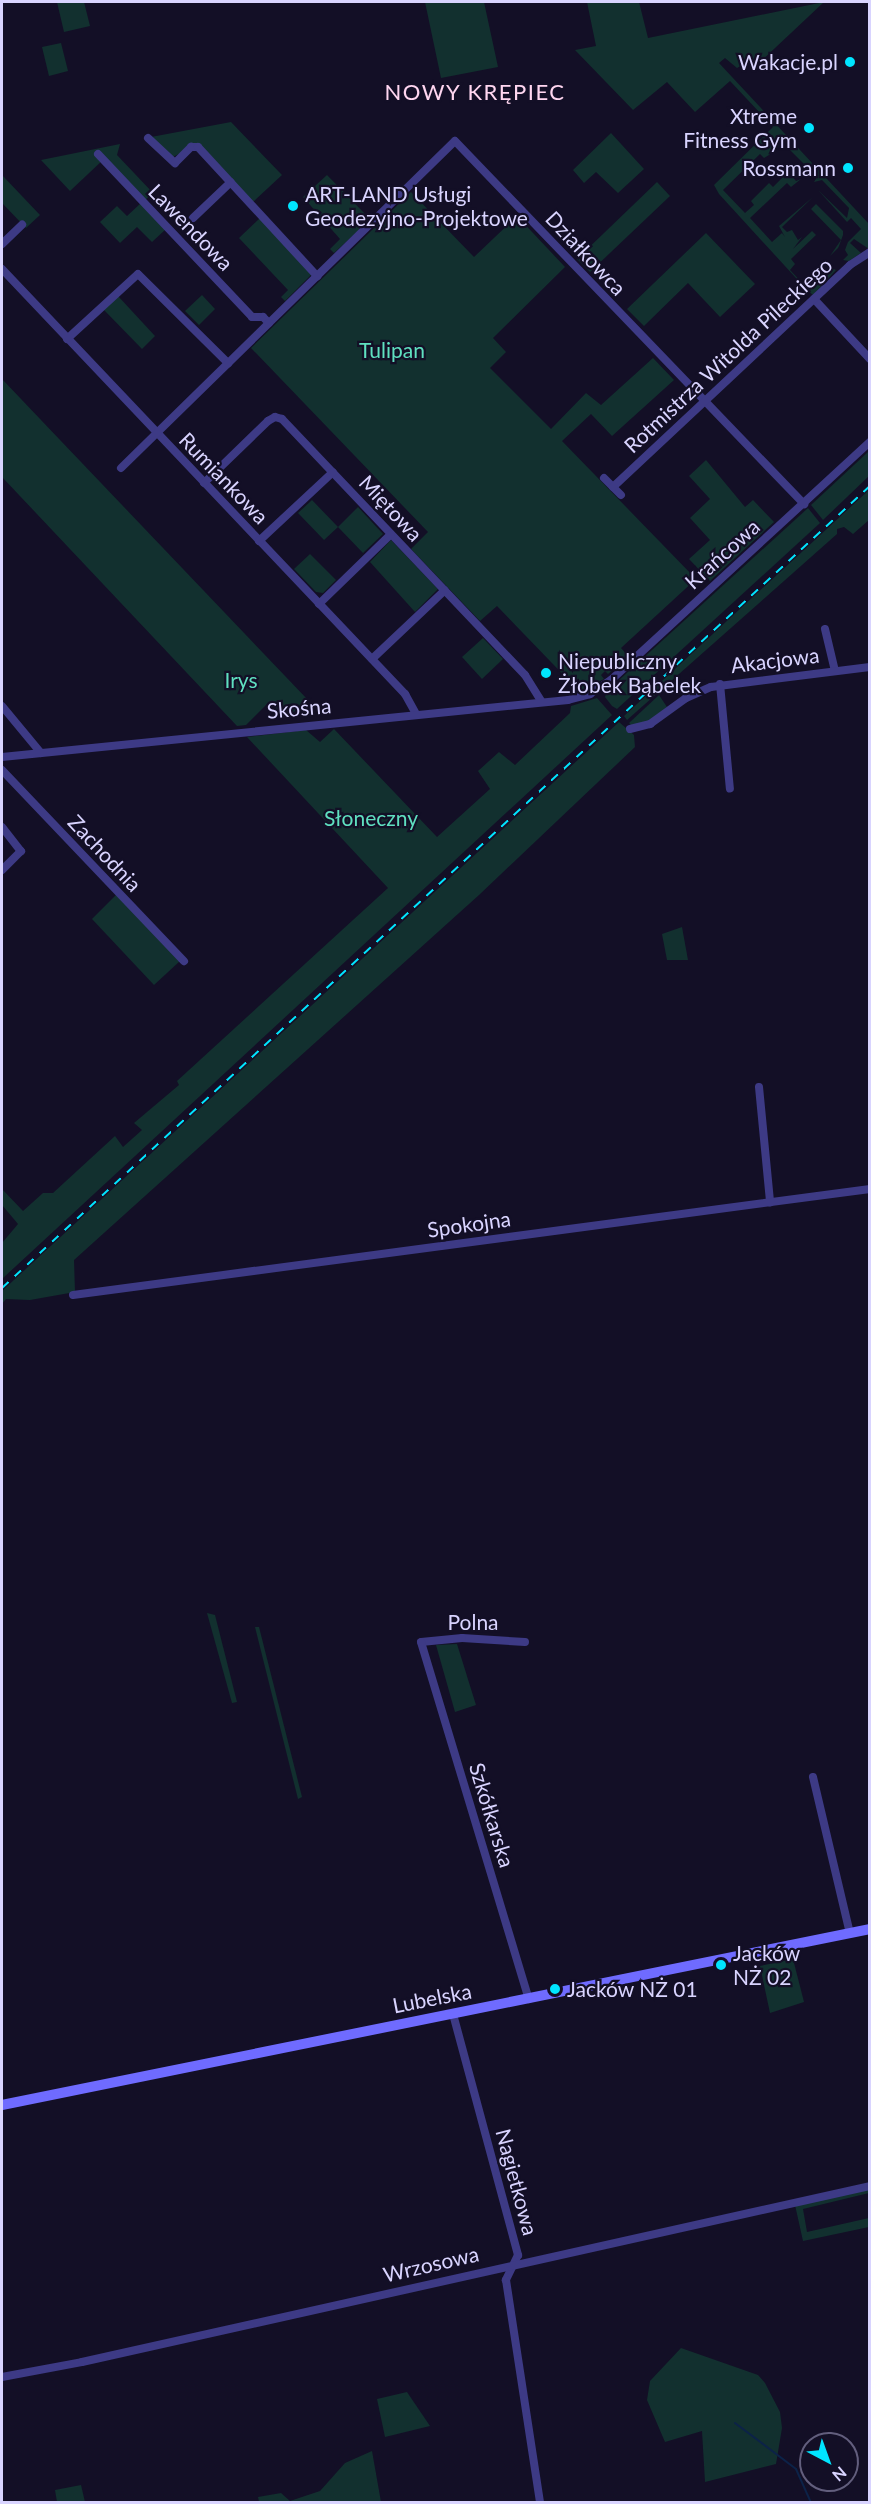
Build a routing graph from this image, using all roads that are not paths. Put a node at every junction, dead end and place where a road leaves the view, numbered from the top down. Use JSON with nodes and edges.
{"nodes":[{"id":1,"x":148,"y":138,"type":"dead end"},
{"id":2,"x":98,"y":154,"type":"dead end"},
{"id":3,"x":231,"y":183,"type":"junction"},
{"id":4,"x":193,"y":218,"type":"dead end"},
{"id":5,"x":22,"y":225,"type":"dead end"},
{"id":6,"x":2,"y":244,"type":"edge"},
{"id":7,"x":870,"y":252,"type":"edge"},
{"id":8,"x":2,"y":270,"type":"edge"},
{"id":9,"x":317,"y":276,"type":"junction"},
{"id":10,"x":814,"y":299,"type":"junction"},
{"id":11,"x":266,"y":320,"type":"junction"},
{"id":12,"x":67,"y":339,"type":"junction"},
{"id":13,"x":870,"y":359,"type":"edge"},
{"id":14,"x":228,"y":363,"type":"junction"},
{"id":15,"x":705,"y":401,"type":"junction"},
{"id":16,"x":157,"y":434,"type":"junction"},
{"id":17,"x":870,"y":442,"type":"edge"},
{"id":18,"x":121,"y":468,"type":"dead end"},
{"id":19,"x":333,"y":472,"type":"junction"},
{"id":20,"x":604,"y":478,"type":"dead end"},
{"id":21,"x":204,"y":483,"type":"junction"},
{"id":22,"x":613,"y":487,"type":"junction"},
{"id":23,"x":621,"y":495,"type":"dead end"},
{"id":24,"x":804,"y":504,"type":"junction"},
{"id":25,"x":391,"y":534,"type":"junction"},
{"id":26,"x":260,"y":541,"type":"junction"},
{"id":27,"x":445,"y":591,"type":"junction"},
{"id":28,"x":319,"y":604,"type":"junction"},
{"id":29,"x":825,"y":630,"type":"dead end"},
{"id":30,"x":372,"y":659,"type":"junction"},
{"id":31,"x":870,"y":667,"type":"edge"},
{"id":32,"x":835,"y":671,"type":"junction"},
{"id":33,"x":720,"y":684,"type":"junction"},
{"id":34,"x":597,"y":690,"type":"joint"},
{"id":35,"x":541,"y":701,"type":"junction"},
{"id":36,"x":2,"y":706,"type":"edge"},
{"id":37,"x":416,"y":714,"type":"junction"},
{"id":38,"x":630,"y":729,"type":"dead end"},
{"id":39,"x":41,"y":753,"type":"junction"},
{"id":40,"x":2,"y":757,"type":"edge"},
{"id":41,"x":2,"y":770,"type":"edge"},
{"id":42,"x":730,"y":789,"type":"dead end"},
{"id":43,"x":2,"y":827,"type":"edge"},
{"id":44,"x":2,"y":870,"type":"edge"},
{"id":45,"x":184,"y":961,"type":"dead end"},
{"id":46,"x":759,"y":1087,"type":"dead end"},
{"id":47,"x":870,"y":1188,"type":"edge"},
{"id":48,"x":770,"y":1202,"type":"junction"},
{"id":49,"x":73,"y":1295,"type":"dead end"},
{"id":50,"x":421,"y":1642,"type":"joint"},
{"id":51,"x":525,"y":1642,"type":"dead end"},
{"id":52,"x":813,"y":1777,"type":"dead end"},
{"id":53,"x":870,"y":1929,"type":"edge"},
{"id":54,"x":850,"y":1933,"type":"junction"},
{"id":55,"x":529,"y":1999,"type":"junction"},
{"id":56,"x":453,"y":2014,"type":"junction"},
{"id":57,"x":2,"y":2105,"type":"edge"},
{"id":58,"x":870,"y":2186,"type":"edge"},
{"id":59,"x":514,"y":2263,"type":"junction"},
{"id":60,"x":2,"y":2377,"type":"edge"},
{"id":61,"x":540,"y":2502,"type":"edge"}],
"edges":[{"from":1,"to":3,"type":"street"},
{"from":2,"to":11,"type":"street","name":"Lawendowa"},
{"from":3,"to":4,"type":"street"},
{"from":3,"to":9,"type":"street"},
{"from":5,"to":6,"type":"street"},
{"from":7,"to":10,"type":"street","name":"Rotmistrza Witolda Pileckiego"},
{"from":8,"to":12,"type":"street","name":"Rumiankowa"},
{"from":9,"to":11,"type":"street","name":"Działkowca"},
{"from":9,"to":15,"type":"street","name":"Działkowca"},
{"from":10,"to":13,"type":"street","name":"Rotmistrza Witolda Pileckiego"},
{"from":10,"to":15,"type":"street","name":"Rotmistrza Witolda Pileckiego"},
{"from":11,"to":14,"type":"street","name":"Działkowca"},
{"from":12,"to":14,"type":"street"},
{"from":12,"to":16,"type":"street","name":"Rumiankowa"},
{"from":14,"to":16,"type":"street"},
{"from":15,"to":22,"type":"street","name":"Rotmistrza Witolda Pileckiego"},
{"from":15,"to":24,"type":"street","name":"Działkowca"},
{"from":16,"to":18,"type":"street"},
{"from":16,"to":21,"type":"street","name":"Rumiankowa"},
{"from":17,"to":24,"type":"street","name":"Krańcowa"},
{"from":19,"to":21,"type":"street","name":"Miętowa"},
{"from":19,"to":25,"type":"street","name":"Miętowa"},
{"from":19,"to":26,"type":"street"},
{"from":20,"to":22,"type":"street"},
{"from":21,"to":26,"type":"street","name":"Rumiankowa"},
{"from":22,"to":23,"type":"street"},
{"from":24,"to":34,"type":"street","name":"Krańcowa"},
{"from":25,"to":27,"type":"street","name":"Miętowa"},
{"from":25,"to":28,"type":"street"},
{"from":26,"to":28,"type":"street","name":"Rumiankowa"},
{"from":27,"to":30,"type":"street"},
{"from":27,"to":35,"type":"street","name":"Miętowa"},
{"from":28,"to":30,"type":"street","name":"Rumiankowa"},
{"from":29,"to":32,"type":"street","name":"Akacjowa"},
{"from":30,"to":37,"type":"street","name":"Rumiankowa"},
{"from":31,"to":32,"type":"street","name":"Akacjowa"},
{"from":32,"to":33,"type":"street","name":"Akacjowa"},
{"from":33,"to":38,"type":"street","name":"Akacjowa"},
{"from":33,"to":42,"type":"street","name":"Akacjowa"},
{"from":34,"to":35,"type":"street","name":"Skośna"},
{"from":35,"to":37,"type":"street","name":"Skośna"},
{"from":36,"to":39,"type":"street"},
{"from":37,"to":39,"type":"street","name":"Skośna"},
{"from":39,"to":40,"type":"street","name":"Skośna"},
{"from":41,"to":45,"type":"street","name":"Zachodnia"},
{"from":43,"to":44,"type":"street"},
{"from":46,"to":48,"type":"street"},
{"from":47,"to":48,"type":"street","name":"Spokojna"},
{"from":48,"to":49,"type":"street","name":"Spokojna"},
{"from":50,"to":51,"type":"street","name":"Polna"},
{"from":50,"to":55,"type":"street","name":"Szkółkarska"},
{"from":52,"to":54,"type":"street"},
{"from":53,"to":54,"type":"main road","name":"Lubelska"},
{"from":54,"to":55,"type":"main road","name":"Lubelska"},
{"from":55,"to":56,"type":"main road","name":"Lubelska"},
{"from":56,"to":57,"type":"main road","name":"Lubelska"},
{"from":56,"to":59,"type":"street","name":"Nagietkowa"},
{"from":58,"to":59,"type":"street","name":"Wrzosowa"},
{"from":59,"to":60,"type":"street","name":"Wrzosowa"},
{"from":59,"to":61,"type":"street","name":"Nagietkowa"}]}
